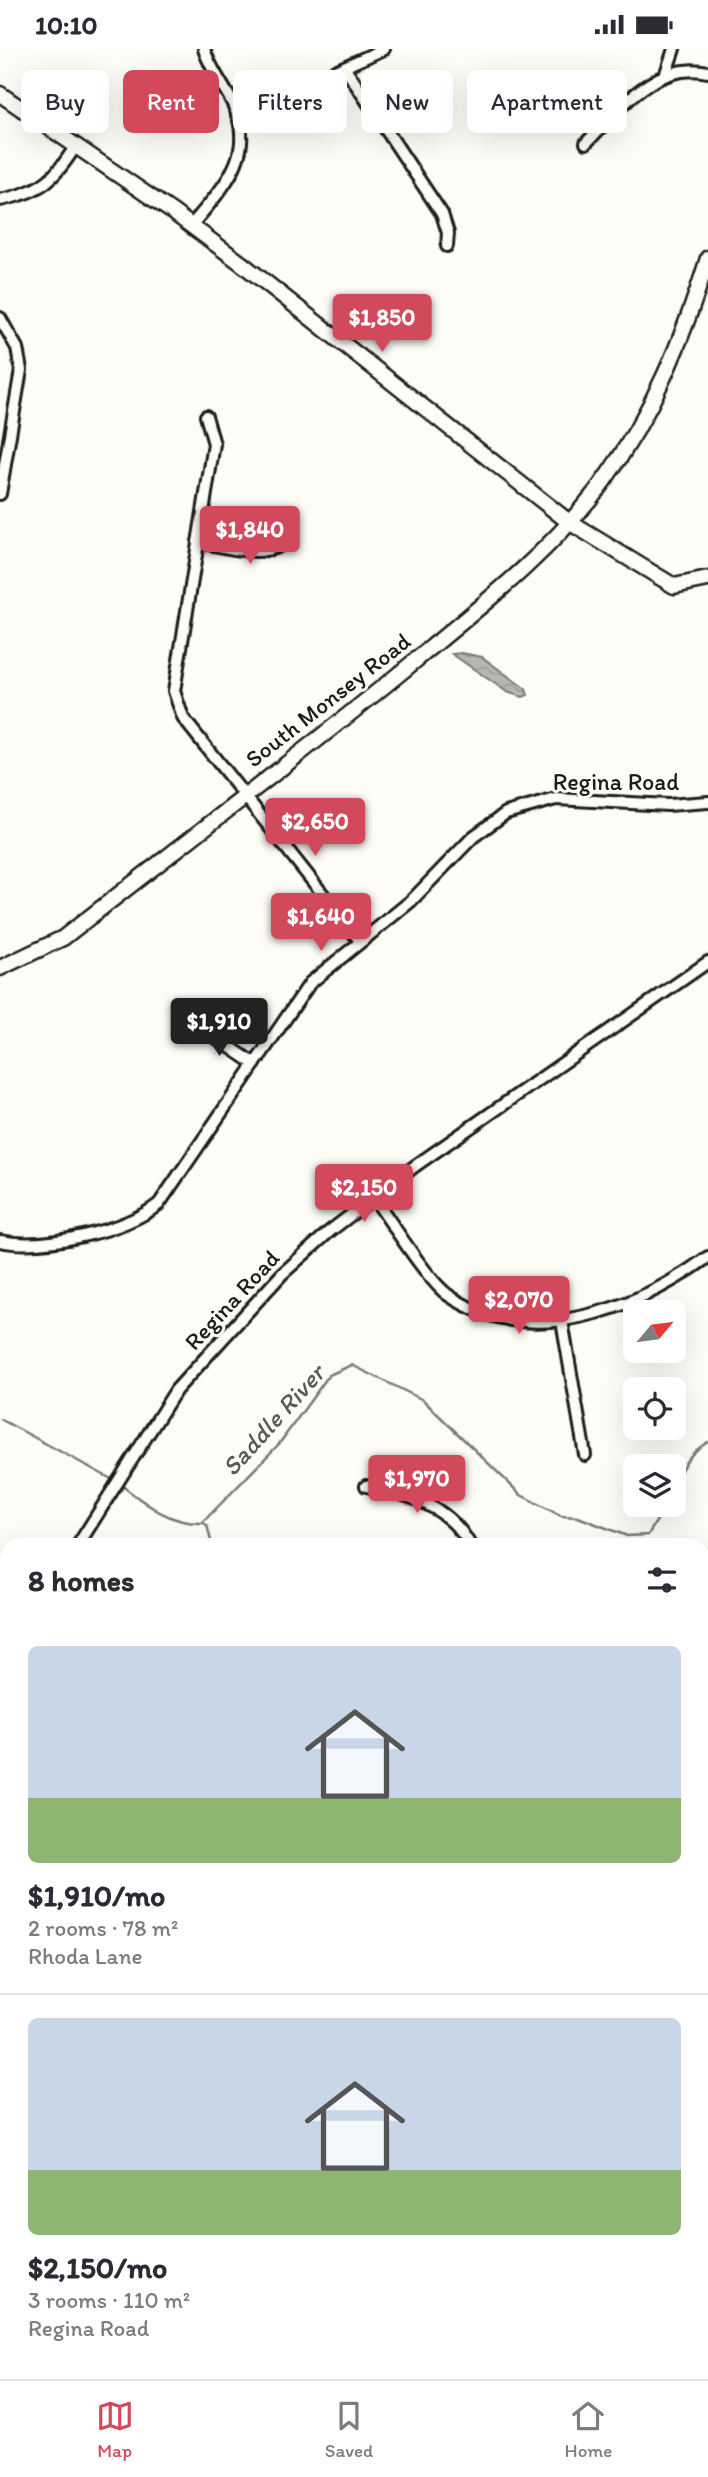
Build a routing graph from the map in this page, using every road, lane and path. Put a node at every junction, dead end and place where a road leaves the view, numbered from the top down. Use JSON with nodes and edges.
{"nodes":[{"id":1,"x":204,"y":49,"type":"edge"},
{"id":2,"x":384,"y":49,"type":"edge"},
{"id":3,"x":674,"y":49,"type":"edge"},
{"id":4,"x":345,"y":68,"type":"junction"},
{"id":5,"x":340,"y":70,"type":"edge"},
{"id":6,"x":708,"y":72,"type":"edge"},
{"id":7,"x":666,"y":73,"type":"junction"},
{"id":8,"x":0,"y":94,"type":"edge"},
{"id":9,"x":233,"y":107,"type":"edge"},
{"id":10,"x":239,"y":133,"type":"edge"},
{"id":11,"x":586,"y":143,"type":"dead end"},
{"id":12,"x":76,"y":145,"type":"junction"},
{"id":13,"x":0,"y":200,"type":"edge"},
{"id":14,"x":191,"y":226,"type":"junction"},
{"id":15,"x":447,"y":246,"type":"dead end"},
{"id":16,"x":708,"y":258,"type":"edge"},
{"id":17,"x":0,"y":318,"type":"edge"},
{"id":18,"x":206,"y":416,"type":"dead end"},
{"id":19,"x":0,"y":494,"type":"edge"},
{"id":20,"x":569,"y":522,"type":"junction"},
{"id":21,"x":290,"y":539,"type":"dead end"},
{"id":22,"x":198,"y":542,"type":"junction"},
{"id":23,"x":708,"y":579,"type":"edge"},
{"id":24,"x":244,"y":795,"type":"junction"},
{"id":25,"x":708,"y":801,"type":"edge"},
{"id":26,"x":360,"y":941,"type":"junction"},
{"id":27,"x":708,"y":962,"type":"edge"},
{"id":28,"x":0,"y":968,"type":"edge"},
{"id":29,"x":199,"y":1026,"type":"dead end"},
{"id":30,"x":255,"y":1064,"type":"junction"},
{"id":31,"x":373,"y":1197,"type":"junction"},
{"id":32,"x":0,"y":1241,"type":"edge"},
{"id":33,"x":708,"y":1257,"type":"edge"},
{"id":34,"x":562,"y":1321,"type":"junction"},
{"id":35,"x":585,"y":1455,"type":"dead end"},
{"id":36,"x":366,"y":1486,"type":"dead end"},
{"id":37,"x":82,"y":1538,"type":"edge"},
{"id":38,"x":464,"y":1538,"type":"edge"}],
"edges":[{"from":1,"to":9,"type":"street"},
{"from":2,"to":4,"type":"street"},
{"from":3,"to":7,"type":"street"},
{"from":4,"to":5,"type":"street"},
{"from":4,"to":15,"type":"street"},
{"from":6,"to":7,"type":"street"},
{"from":7,"to":11,"type":"street"},
{"from":8,"to":12,"type":"street"},
{"from":10,"to":14,"type":"street"},
{"from":12,"to":13,"type":"street"},
{"from":12,"to":14,"type":"street"},
{"from":14,"to":20,"type":"street"},
{"from":16,"to":20,"type":"street","name":"South Monsey Road"},
{"from":17,"to":19,"type":"street"},
{"from":18,"to":22,"type":"street"},
{"from":20,"to":23,"type":"street"},
{"from":20,"to":24,"type":"street","name":"South Monsey Road"},
{"from":21,"to":22,"type":"street"},
{"from":22,"to":24,"type":"street"},
{"from":24,"to":26,"type":"street"},
{"from":24,"to":28,"type":"street","name":"South Monsey Road"},
{"from":25,"to":26,"type":"street","name":"Regina Road"},
{"from":26,"to":30,"type":"street","name":"Regina Road"},
{"from":27,"to":31,"type":"street","name":"Regina Road"},
{"from":29,"to":30,"type":"street"},
{"from":30,"to":32,"type":"street","name":"Regina Road"},
{"from":31,"to":34,"type":"street"},
{"from":31,"to":37,"type":"street","name":"Regina Road"},
{"from":33,"to":34,"type":"street"},
{"from":34,"to":35,"type":"street"},
{"from":36,"to":38,"type":"street"}]}
